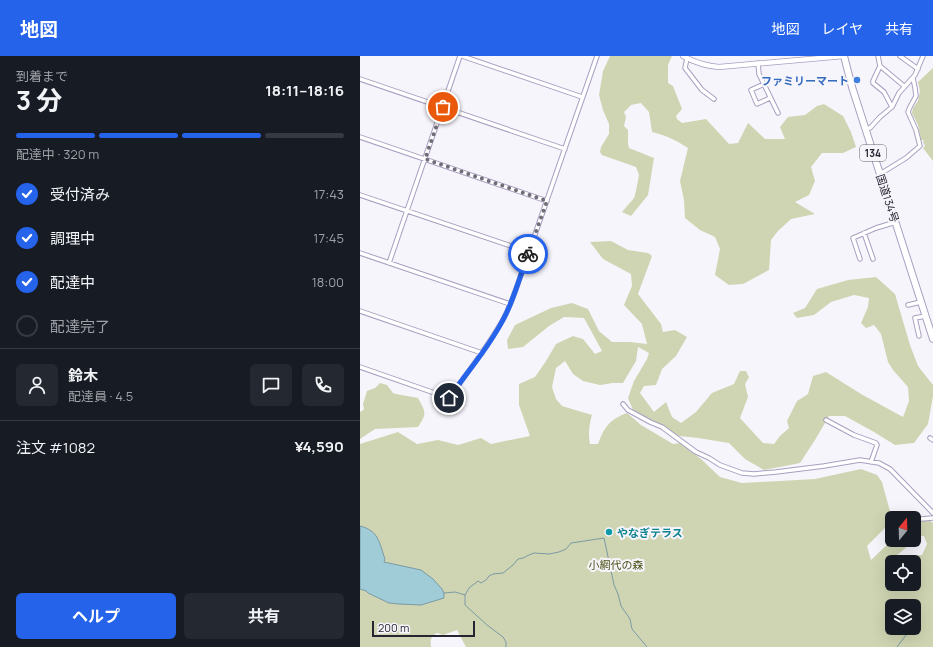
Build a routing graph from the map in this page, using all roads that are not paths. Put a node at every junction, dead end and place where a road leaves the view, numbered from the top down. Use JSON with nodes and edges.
{"nodes":[{"id":1,"x":461,"y":56,"type":"edge"},
{"id":2,"x":597,"y":56,"type":"edge"},
{"id":3,"x":844,"y":56,"type":"edge"},
{"id":4,"x":878,"y":56,"type":"edge"},
{"id":5,"x":900,"y":56,"type":"edge"},
{"id":6,"x":923,"y":56,"type":"edge"},
{"id":7,"x":685,"y":57,"type":"edge"},
{"id":8,"x":758,"y":63,"type":"junction"},
{"id":9,"x":880,"y":66,"type":"junction"},
{"id":10,"x":918,"y":69,"type":"junction"},
{"id":11,"x":913,"y":78,"type":"junction"},
{"id":12,"x":360,"y":79,"type":"edge"},
{"id":13,"x":764,"y":84,"type":"junction"},
{"id":14,"x":904,"y":86,"type":"junction"},
{"id":15,"x":582,"y":97,"type":"junction"},
{"id":16,"x":770,"y":98,"type":"junction"},
{"id":17,"x":714,"y":99,"type":"dead end"},
{"id":18,"x":443,"y":107,"type":"junction"},
{"id":19,"x":892,"y":107,"type":"junction"},
{"id":20,"x":778,"y":113,"type":"dead end"},
{"id":21,"x":866,"y":129,"type":"junction"},
{"id":22,"x":360,"y":137,"type":"edge"},
{"id":23,"x":565,"y":149,"type":"junction"},
{"id":24,"x":425,"y":159,"type":"junction"},
{"id":25,"x":880,"y":174,"type":"junction"},
{"id":26,"x":360,"y":195,"type":"edge"},
{"id":27,"x":547,"y":201,"type":"junction"},
{"id":28,"x":407,"y":211,"type":"junction"},
{"id":29,"x":896,"y":222,"type":"junction"},
{"id":30,"x":864,"y":233,"type":"junction"},
{"id":31,"x":529,"y":252,"type":"junction"},
{"id":32,"x":360,"y":253,"type":"edge"},
{"id":33,"x":860,"y":259,"type":"dead end"},
{"id":34,"x":872,"y":259,"type":"dead end"},
{"id":35,"x":389,"y":263,"type":"junction"},
{"id":36,"x":921,"y":302,"type":"junction"},
{"id":37,"x":510,"y":304,"type":"junction"},
{"id":38,"x":908,"y":305,"type":"dead end"},
{"id":39,"x":360,"y":311,"type":"edge"},
{"id":40,"x":926,"y":316,"type":"junction"},
{"id":41,"x":918,"y":336,"type":"dead end"},
{"id":42,"x":933,"y":339,"type":"edge"},
{"id":43,"x":482,"y":353,"type":"junction"},
{"id":44,"x":360,"y":367,"type":"edge"},
{"id":45,"x":623,"y":404,"type":"dead end"},
{"id":46,"x":826,"y":420,"type":"dead end"},
{"id":47,"x":871,"y":462,"type":"junction"},
{"id":48,"x":933,"y":513,"type":"edge"},
{"id":49,"x":921,"y":518,"type":"edge"},
{"id":50,"x":933,"y":518,"type":"edge"}],
"edges":[{"from":1,"to":15,"type":"street"},
{"from":1,"to":18,"type":"street"},
{"from":2,"to":15,"type":"street"},
{"from":3,"to":8,"type":"street"},
{"from":3,"to":21,"type":"highway","name":"国道134号","number":"134"},
{"from":4,"to":9,"type":"street"},
{"from":5,"to":10,"type":"street"},
{"from":6,"to":10,"type":"street"},
{"from":7,"to":8,"type":"street"},
{"from":7,"to":17,"type":"street"},
{"from":8,"to":13,"type":"street"},
{"from":9,"to":14,"type":"street"},
{"from":9,"to":19,"type":"street"},
{"from":10,"to":11,"type":"street"},
{"from":11,"to":14,"type":"street"},
{"from":11,"to":25,"type":"street"},
{"from":12,"to":18,"type":"street"},
{"from":13,"to":16,"type":"street"},
{"from":13,"to":16,"type":"street"},
{"from":14,"to":19,"type":"street"},
{"from":15,"to":23,"type":"street"},
{"from":16,"to":20,"type":"street"},
{"from":18,"to":23,"type":"street"},
{"from":18,"to":24,"type":"street"},
{"from":19,"to":21,"type":"street"},
{"from":21,"to":25,"type":"highway","name":"国道134号","number":"134"},
{"from":22,"to":24,"type":"street"},
{"from":23,"to":27,"type":"street"},
{"from":24,"to":27,"type":"street"},
{"from":24,"to":28,"type":"street"},
{"from":25,"to":29,"type":"highway","name":"国道134号","number":"134"},
{"from":26,"to":28,"type":"street"},
{"from":27,"to":31,"type":"street"},
{"from":28,"to":31,"type":"street"},
{"from":28,"to":35,"type":"street"},
{"from":29,"to":30,"type":"street"},
{"from":29,"to":36,"type":"highway","name":"国道134号","number":"134"},
{"from":30,"to":33,"type":"street"},
{"from":30,"to":34,"type":"street"},
{"from":31,"to":37,"type":"street"},
{"from":32,"to":35,"type":"street"},
{"from":35,"to":37,"type":"street"},
{"from":36,"to":38,"type":"street"},
{"from":36,"to":40,"type":"highway","name":"国道134号","number":"134"},
{"from":37,"to":43,"type":"street"},
{"from":39,"to":43,"type":"street"},
{"from":40,"to":41,"type":"street"},
{"from":40,"to":42,"type":"highway","name":"国道134号","number":"134"},
{"from":43,"to":44,"type":"street"},
{"from":45,"to":47,"type":"street"},
{"from":46,"to":47,"type":"street"},
{"from":47,"to":48,"type":"street"},
{"from":49,"to":50,"type":"street"}]}
